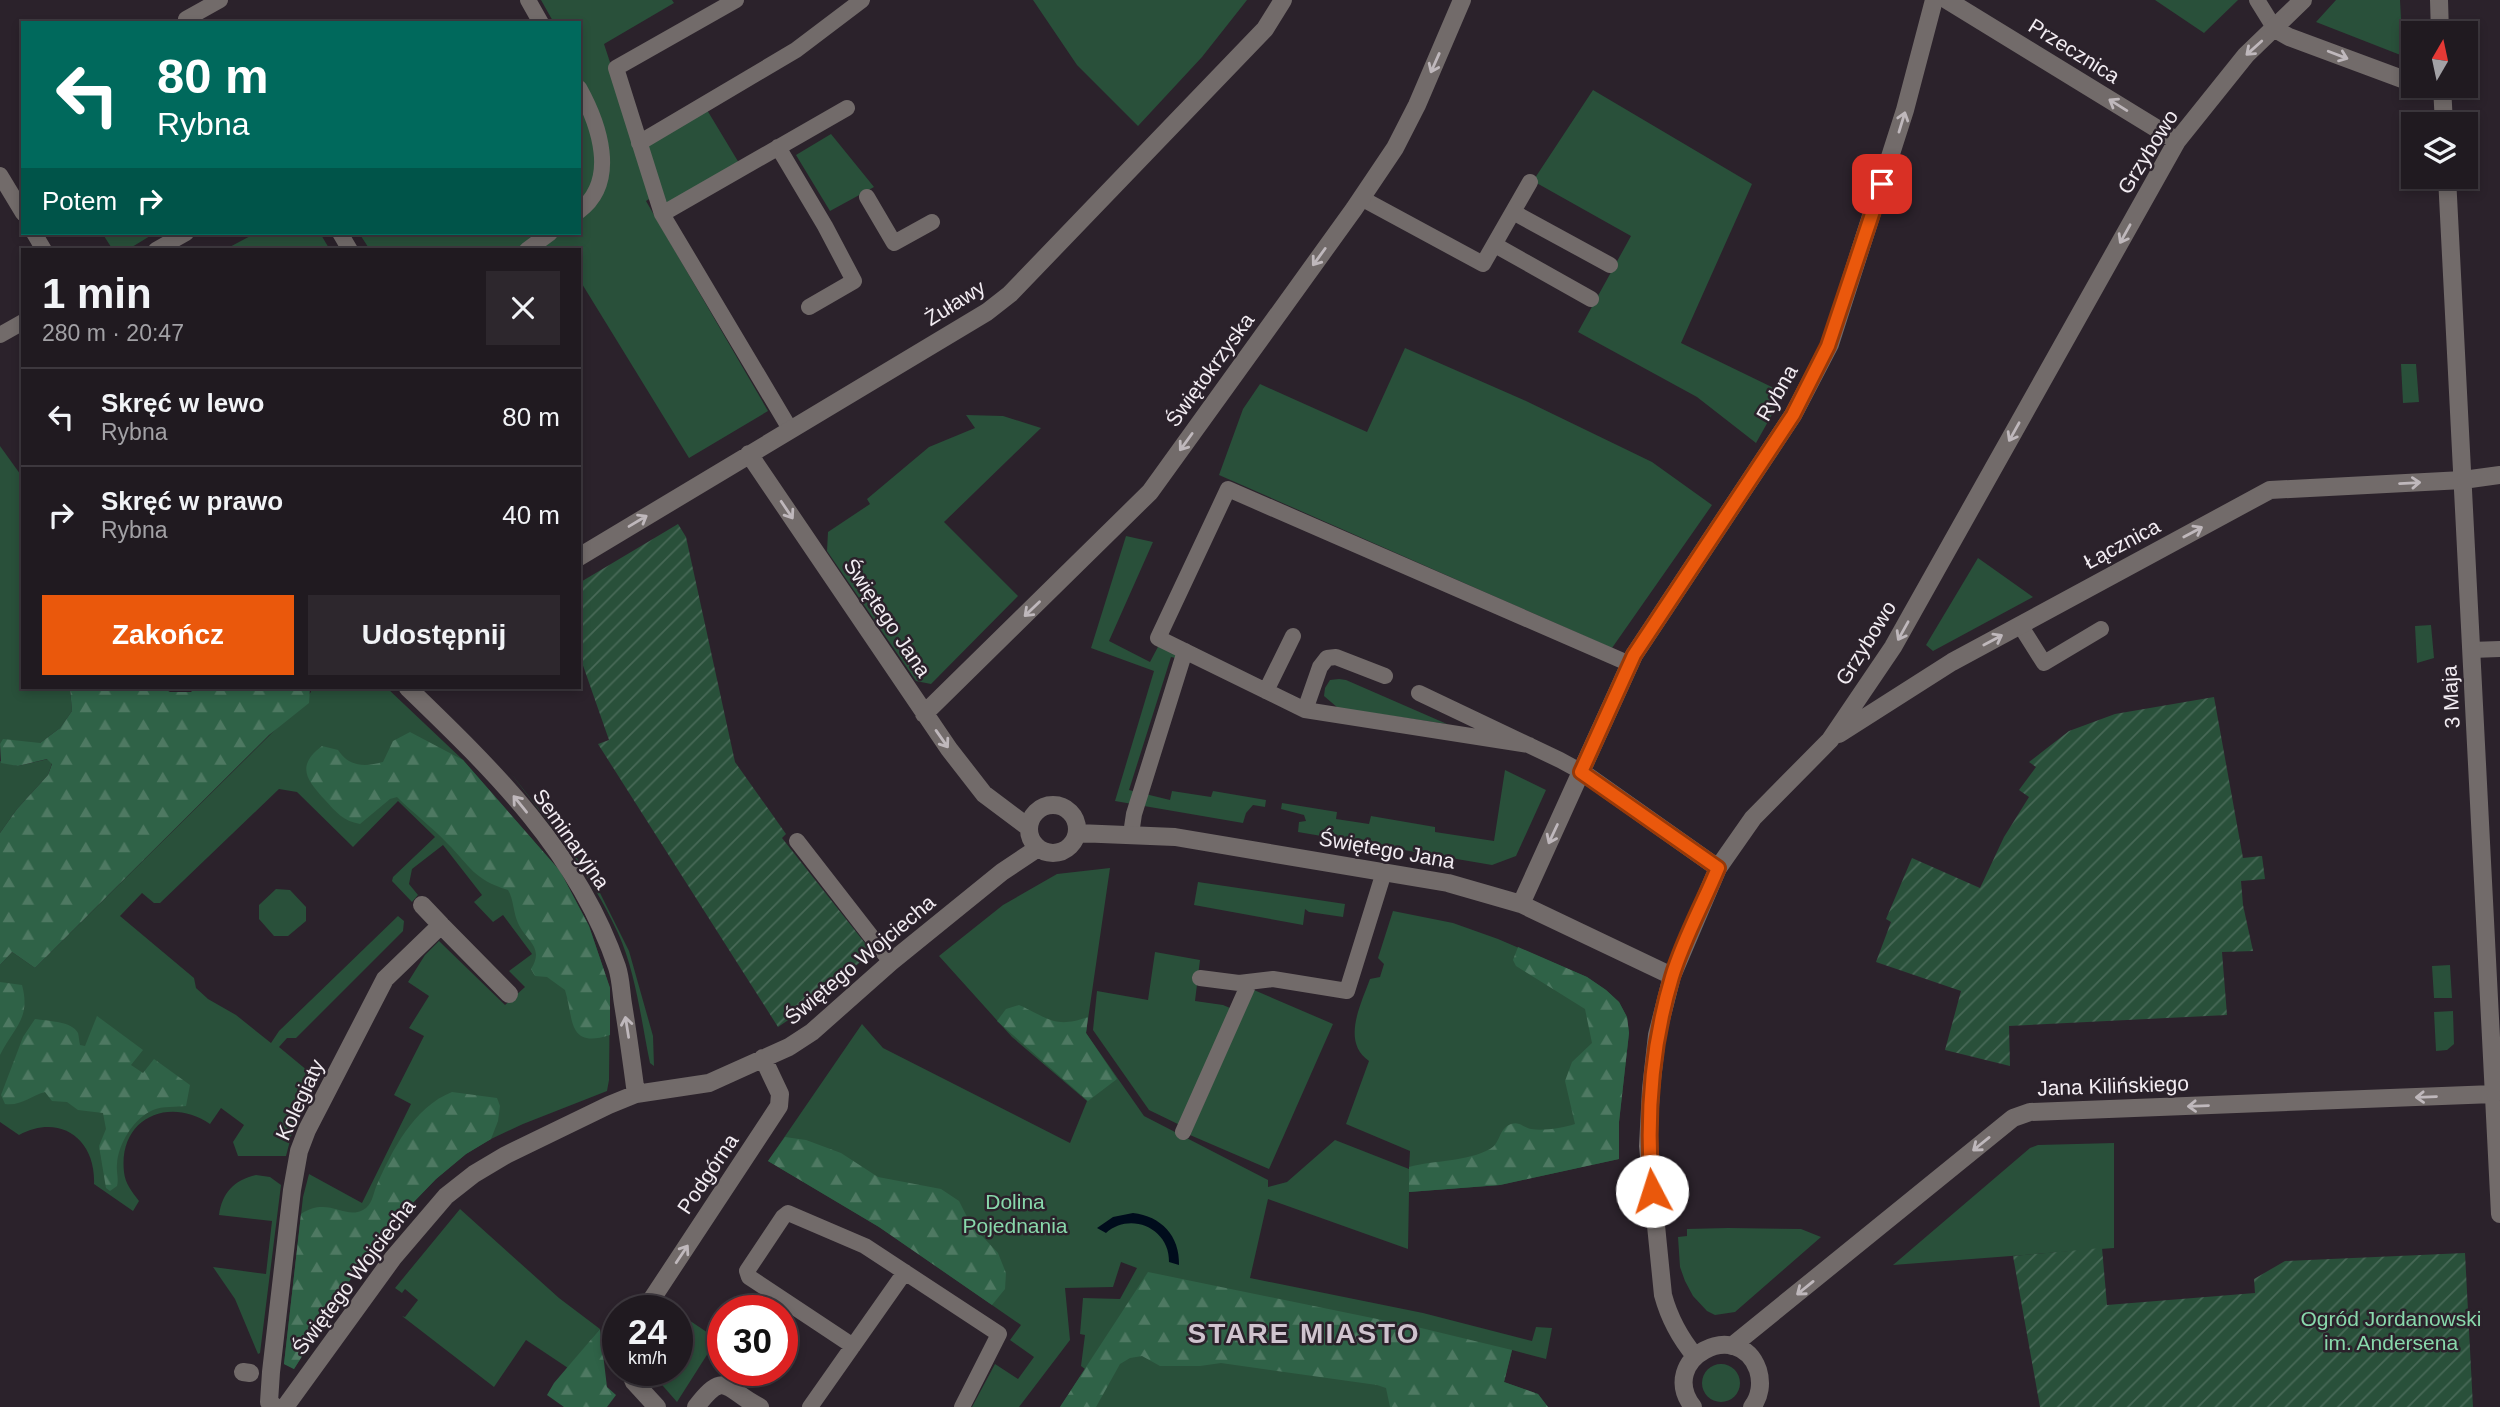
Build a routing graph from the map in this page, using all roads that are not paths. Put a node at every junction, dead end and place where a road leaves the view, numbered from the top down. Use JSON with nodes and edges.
{"nodes":[{"id":1,"x":219,"y":0,"type":"edge"},
{"id":2,"x":528,"y":0,"type":"edge"},
{"id":3,"x":736,"y":0,"type":"edge"},
{"id":4,"x":1283,"y":0,"type":"edge"},
{"id":5,"x":1462,"y":0,"type":"edge"},
{"id":6,"x":1934,"y":0,"type":"edge"},
{"id":7,"x":1947,"y":0,"type":"edge"},
{"id":8,"x":2257,"y":0,"type":"edge"},
{"id":9,"x":2303,"y":0,"type":"edge"},
{"id":10,"x":2439,"y":0,"type":"edge"},
{"id":11,"x":857,"y":2,"type":"edge"},
{"id":12,"x":186,"y":19,"type":"dead end"},
{"id":13,"x":540,"y":21,"type":"edge"},
{"id":14,"x":2440,"y":21,"type":"edge"},
{"id":15,"x":2275,"y":29,"type":"junction"},
{"id":16,"x":2401,"y":79,"type":"edge"},
{"id":17,"x":581,"y":92,"type":"edge"},
{"id":18,"x":847,"y":108,"type":"dead end"},
{"id":19,"x":2176,"y":141,"type":"junction"},
{"id":20,"x":639,"y":143,"type":"junction"},
{"id":21,"x":778,"y":148,"type":"junction"},
{"id":22,"x":0,"y":175,"type":"edge"},
{"id":23,"x":1530,"y":182,"type":"dead end"},
{"id":24,"x":2448,"y":189,"type":"edge"},
{"id":25,"x":867,"y":197,"type":"dead end"},
{"id":26,"x":1361,"y":198,"type":"junction"},
{"id":27,"x":21,"y":210,"type":"edge"},
{"id":28,"x":581,"y":210,"type":"edge"},
{"id":29,"x":1513,"y":212,"type":"junction"},
{"id":30,"x":662,"y":214,"type":"junction"},
{"id":31,"x":932,"y":222,"type":"dead end"},
{"id":32,"x":182,"y":235,"type":"edge"},
{"id":33,"x":547,"y":235,"type":"edge"},
{"id":34,"x":1495,"y":244,"type":"junction"},
{"id":35,"x":160,"y":248,"type":"edge"},
{"id":36,"x":530,"y":248,"type":"edge"},
{"id":37,"x":1610,"y":265,"type":"dead end"},
{"id":38,"x":1591,"y":299,"type":"dead end"},
{"id":39,"x":809,"y":307,"type":"dead end"},
{"id":40,"x":21,"y":323,"type":"edge"},
{"id":41,"x":0,"y":335,"type":"edge"},
{"id":42,"x":790,"y":429,"type":"junction"},
{"id":43,"x":749,"y":454,"type":"junction"},
{"id":44,"x":2500,"y":475,"type":"edge"},
{"id":45,"x":2463,"y":480,"type":"junction"},
{"id":46,"x":581,"y":555,"type":"edge"},
{"id":47,"x":2020,"y":625,"type":"junction"},
{"id":48,"x":2101,"y":629,"type":"dead end"},
{"id":49,"x":1293,"y":636,"type":"dead end"},
{"id":50,"x":2500,"y":649,"type":"edge"},
{"id":51,"x":2471,"y":650,"type":"junction"},
{"id":52,"x":1185,"y":651,"type":"junction"},
{"id":53,"x":1630,"y":664,"type":"junction"},
{"id":54,"x":1385,"y":676,"type":"dead end"},
{"id":55,"x":409,"y":689,"type":"edge"},
{"id":56,"x":1266,"y":691,"type":"junction"},
{"id":57,"x":1419,"y":693,"type":"dead end"},
{"id":58,"x":1305,"y":710,"type":"junction"},
{"id":59,"x":924,"y":714,"type":"junction"},
{"id":60,"x":1830,"y":740,"type":"junction"},
{"id":61,"x":1529,"y":745,"type":"junction"},
{"id":62,"x":1581,"y":772,"type":"junction"},
{"id":63,"x":1028,"y":827,"type":"junction"},
{"id":64,"x":1077,"y":832,"type":"junction"},
{"id":65,"x":1131,"y":834,"type":"junction"},
{"id":66,"x":797,"y":841,"type":"dead end"},
{"id":67,"x":1038,"y":848,"type":"junction"},
{"id":68,"x":1718,"y":868,"type":"junction"},
{"id":69,"x":1384,"y":872,"type":"junction"},
{"id":70,"x":1521,"y":904,"type":"junction"},
{"id":71,"x":422,"y":905,"type":"dead end"},
{"id":72,"x":441,"y":925,"type":"junction"},
{"id":73,"x":2493,"y":935,"type":"edge"},
{"id":74,"x":891,"y":962,"type":"junction"},
{"id":75,"x":1672,"y":975,"type":"junction"},
{"id":76,"x":1200,"y":978,"type":"dead end"},
{"id":77,"x":1248,"y":982,"type":"junction"},
{"id":78,"x":509,"y":994,"type":"dead end"},
{"id":79,"x":763,"y":1058,"type":"junction"},
{"id":80,"x":636,"y":1094,"type":"junction"},
{"id":81,"x":2494,"y":1094,"type":"junction"},
{"id":82,"x":1184,"y":1132,"type":"dead end"},
{"id":83,"x":2500,"y":1214,"type":"edge"},
{"id":84,"x":905,"y":1272,"type":"junction"},
{"id":85,"x":655,"y":1295,"type":"edge"},
{"id":86,"x":852,"y":1346,"type":"junction"},
{"id":87,"x":1732,"y":1346,"type":"junction"},
{"id":88,"x":1695,"y":1356,"type":"junction"},
{"id":89,"x":638,"y":1386,"type":"edge"},
{"id":90,"x":1689,"y":1405,"type":"edge"},
{"id":91,"x":275,"y":1407,"type":"edge"},
{"id":92,"x":285,"y":1407,"type":"edge"},
{"id":93,"x":657,"y":1407,"type":"edge"},
{"id":94,"x":696,"y":1407,"type":"edge"},
{"id":95,"x":760,"y":1407,"type":"edge"},
{"id":96,"x":810,"y":1407,"type":"edge"},
{"id":97,"x":962,"y":1407,"type":"edge"},
{"id":98,"x":1752,"y":1407,"type":"edge"}],
"edges":[{"from":1,"to":12,"type":"lane"},
{"from":2,"to":13,"type":"lane"},
{"from":3,"to":20,"type":"lane"},
{"from":4,"to":42,"type":"street","name":"Żuławy"},
{"from":5,"to":26,"type":"street","name":"Świętokrzyska","one_way":true},
{"from":53,"to":6,"type":"street","name":"Rybna","one_way":true},
{"from":19,"to":7,"type":"street","name":"Przecznica","one_way":true},
{"from":8,"to":15,"type":"lane"},
{"from":9,"to":15,"type":"street","name":"Grzybowo"},
{"from":10,"to":14,"type":"street"},
{"from":11,"to":20,"type":"lane"},
{"from":15,"to":16,"type":"street","one_way":true},
{"from":15,"to":19,"type":"street","name":"Grzybowo","one_way":true},
{"from":17,"to":28,"type":"lane"},
{"from":18,"to":21,"type":"lane"},
{"from":19,"to":60,"type":"street","name":"Grzybowo","one_way":true},
{"from":20,"to":30,"type":"lane"},
{"from":21,"to":30,"type":"lane"},
{"from":21,"to":39,"type":"lane"},
{"from":22,"to":27,"type":"lane"},
{"from":23,"to":29,"type":"lane"},
{"from":24,"to":45,"type":"street","name":"3 Maja"},
{"from":25,"to":31,"type":"lane"},
{"from":26,"to":34,"type":"lane"},
{"from":26,"to":59,"type":"street","name":"Świętokrzyska","one_way":true},
{"from":29,"to":34,"type":"lane"},
{"from":29,"to":37,"type":"lane"},
{"from":30,"to":42,"type":"lane"},
{"from":32,"to":35,"type":"lane"},
{"from":33,"to":36,"type":"lane"},
{"from":34,"to":38,"type":"lane"},
{"from":40,"to":41,"type":"lane"},
{"from":42,"to":43,"type":"street","name":"Żuławy"},
{"from":46,"to":43,"type":"street","name":"Żuławy","one_way":true},
{"from":43,"to":59,"type":"street","name":"Świętego Jana","one_way":true},
{"from":44,"to":45,"type":"street","name":"Łącznica"},
{"from":47,"to":45,"type":"street","name":"Łącznica","one_way":true},
{"from":45,"to":51,"type":"street","name":"3 Maja"},
{"from":47,"to":48,"type":"lane"},
{"from":60,"to":47,"type":"street","name":"Łącznica","one_way":true},
{"from":49,"to":56,"type":"lane"},
{"from":50,"to":51,"type":"lane"},
{"from":51,"to":73,"type":"street","name":"3 Maja"},
{"from":52,"to":53,"type":"lane"},
{"from":52,"to":56,"type":"lane"},
{"from":52,"to":65,"type":"lane"},
{"from":53,"to":62,"type":"street","name":"Rybna"},
{"from":54,"to":58,"type":"lane"},
{"from":80,"to":55,"type":"street","name":"Seminaryjna","one_way":true},
{"from":56,"to":58,"type":"lane"},
{"from":57,"to":61,"type":"lane"},
{"from":58,"to":61,"type":"lane"},
{"from":59,"to":63,"type":"street","name":"Świętego Jana","one_way":true},
{"from":60,"to":68,"type":"street","name":"Grzybowo"},
{"from":61,"to":62,"type":"lane"},
{"from":62,"to":68,"type":"street"},
{"from":62,"to":70,"type":"street","name":"Rybna","one_way":true},
{"from":63,"to":64,"type":"street"},
{"from":63,"to":67,"type":"street"},
{"from":64,"to":65,"type":"street","name":"Świętego Jana"},
{"from":64,"to":67,"type":"street"},
{"from":65,"to":69,"type":"street","name":"Świętego Jana"},
{"from":66,"to":74,"type":"lane"},
{"from":67,"to":74,"type":"street","name":"Świętego Wojciecha"},
{"from":68,"to":75,"type":"street","name":"Grzybowo"},
{"from":69,"to":70,"type":"street","name":"Świętego Jana"},
{"from":69,"to":77,"type":"lane"},
{"from":70,"to":75,"type":"street","name":"Świętego Jana"},
{"from":71,"to":72,"type":"street"},
{"from":72,"to":78,"type":"street"},
{"from":72,"to":91,"type":"street","name":"Kolegiaty"},
{"from":73,"to":81,"type":"street","name":"3 Maja"},
{"from":74,"to":79,"type":"street","name":"Świętego Wojciecha"},
{"from":75,"to":88,"type":"street","name":"Grzybowo"},
{"from":76,"to":77,"type":"lane"},
{"from":77,"to":82,"type":"lane"},
{"from":79,"to":80,"type":"street","name":"Świętego Wojciecha"},
{"from":85,"to":79,"type":"street","name":"Podgórna","one_way":true},
{"from":80,"to":92,"type":"street","name":"Świętego Wojciecha"},
{"from":81,"to":83,"type":"street","name":"3 Maja"},
{"from":81,"to":87,"type":"street","name":"Jana Kilińskiego","one_way":true},
{"from":84,"to":86,"type":"lane"},
{"from":84,"to":86,"type":"lane"},
{"from":84,"to":97,"type":"lane"},
{"from":86,"to":96,"type":"lane"},
{"from":87,"to":88,"type":"street"},
{"from":87,"to":98,"type":"street"},
{"from":88,"to":90,"type":"street"},
{"from":89,"to":93,"type":"street"},
{"from":94,"to":95,"type":"street"}]}
